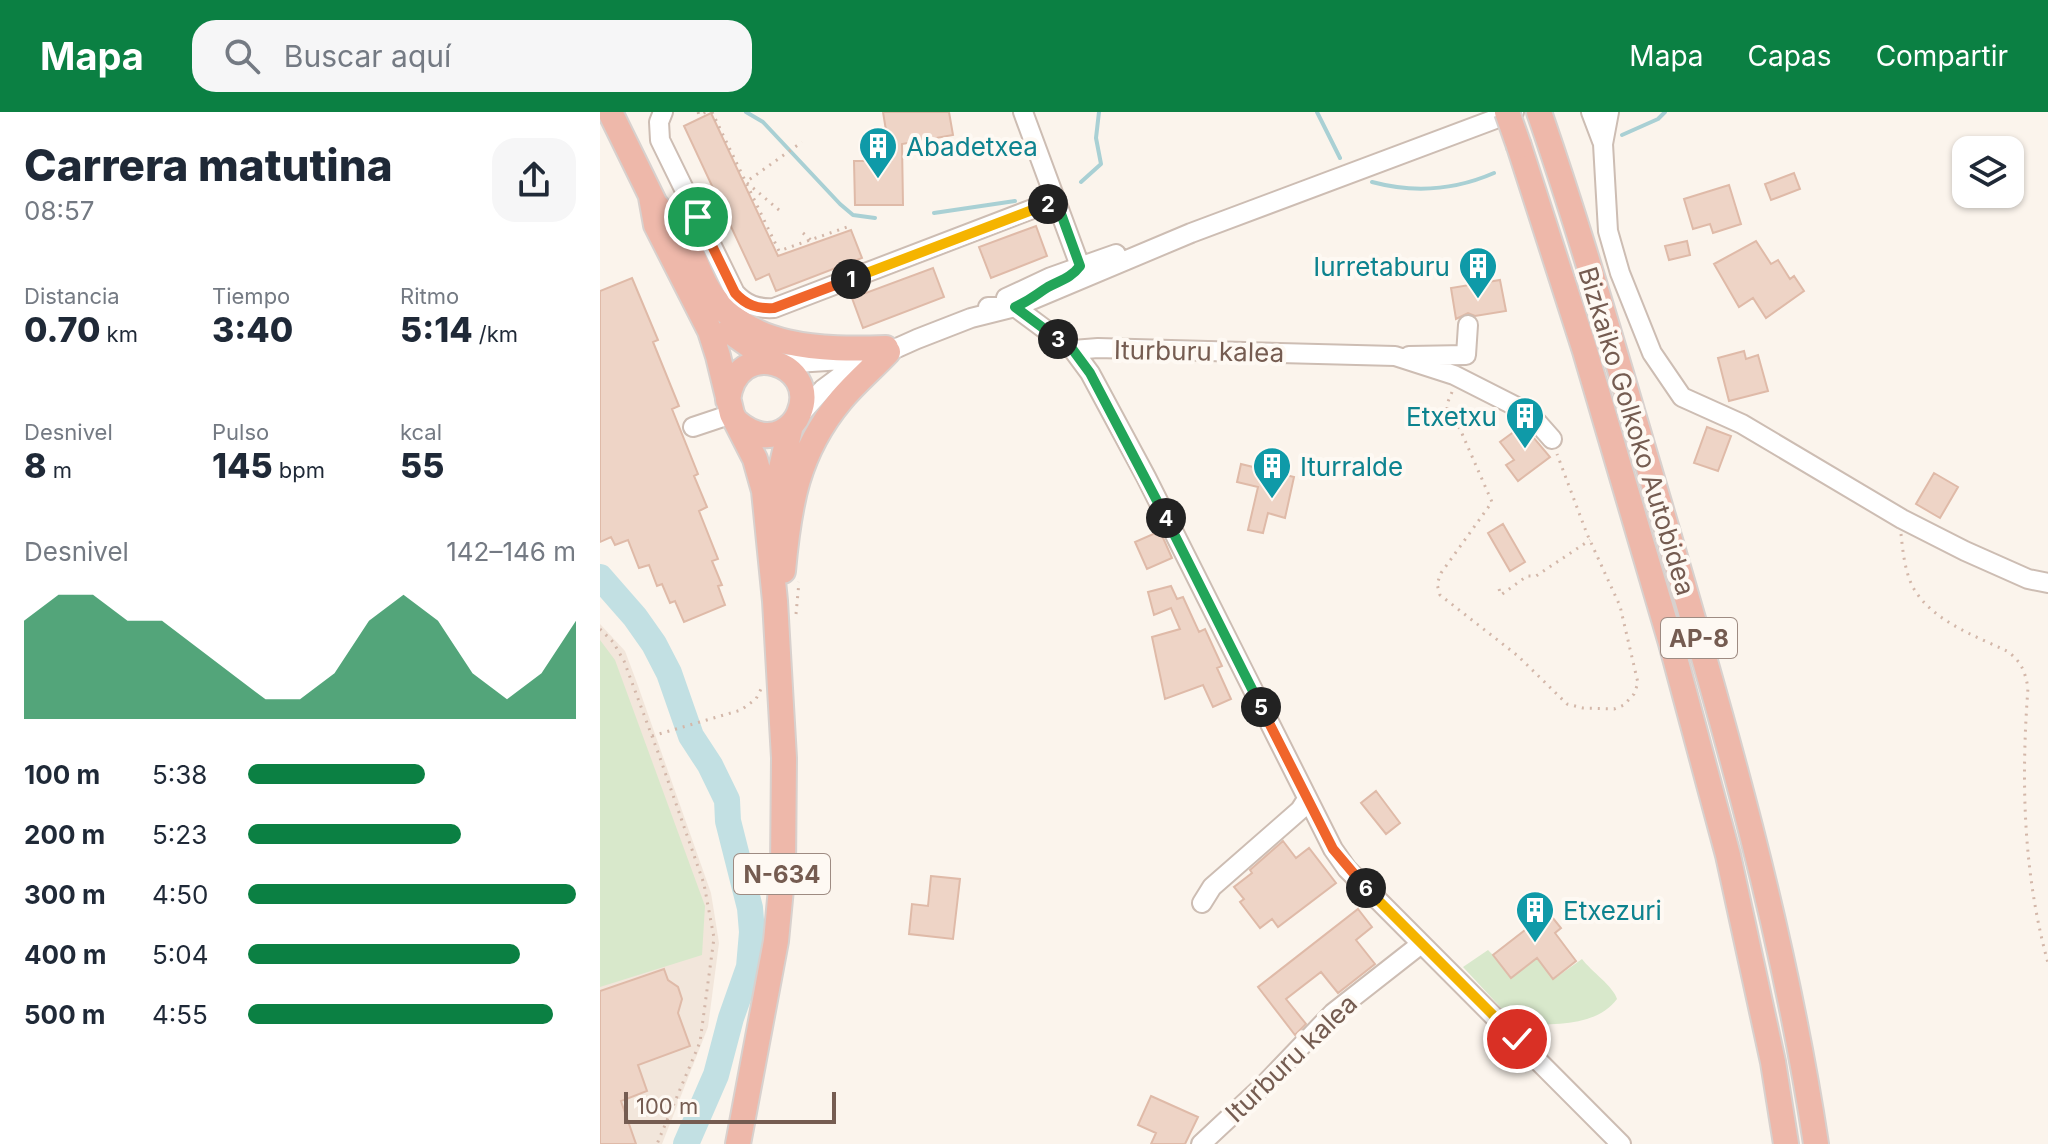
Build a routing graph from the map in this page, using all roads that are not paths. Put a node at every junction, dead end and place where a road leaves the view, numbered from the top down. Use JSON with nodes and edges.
{"nodes":[{"id":1,"x":610,"y":112,"type":"edge"},
{"id":2,"x":663,"y":112,"type":"edge"},
{"id":3,"x":1023,"y":112,"type":"edge"},
{"id":4,"x":1507,"y":112,"type":"edge"},
{"id":5,"x":1514,"y":112,"type":"edge"},
{"id":6,"x":1539,"y":112,"type":"edge"},
{"id":7,"x":1601,"y":113,"type":"edge"},
{"id":8,"x":651,"y":197,"type":"junction"},
{"id":9,"x":1056,"y":200,"type":"junction"},
{"id":10,"x":1191,"y":233,"type":"junction"},
{"id":11,"x":1150,"y":252,"type":"junction"},
{"id":12,"x":1080,"y":266,"type":"junction"},
{"id":13,"x":1035,"y":299,"type":"junction"},
{"id":14,"x":988,"y":307,"type":"junction"},
{"id":15,"x":1015,"y":307,"type":"junction"},
{"id":16,"x":971,"y":318,"type":"junction"},
{"id":17,"x":1468,"y":325,"type":"dead end"},
{"id":18,"x":887,"y":350,"type":"junction"},
{"id":19,"x":1073,"y":350,"type":"junction"},
{"id":20,"x":1395,"y":356,"type":"junction"},
{"id":21,"x":776,"y":363,"type":"junction"},
{"id":22,"x":732,"y":412,"type":"junction"},
{"id":23,"x":794,"y":422,"type":"junction"},
{"id":24,"x":693,"y":427,"type":"dead end"},
{"id":25,"x":1552,"y":439,"type":"road end"},
{"id":26,"x":2048,"y":583,"type":"edge"},
{"id":27,"x":775,"y":601,"type":"junction"},
{"id":28,"x":1307,"y":799,"type":"junction"},
{"id":29,"x":1202,"y":903,"type":"dead end"},
{"id":30,"x":1421,"y":944,"type":"junction"},
{"id":31,"x":738,"y":1144,"type":"edge"},
{"id":32,"x":1201,"y":1144,"type":"edge"},
{"id":33,"x":1621,"y":1144,"type":"edge"},
{"id":34,"x":1786,"y":1144,"type":"edge"},
{"id":35,"x":1816,"y":1144,"type":"edge"}],
"edges":[{"from":1,"to":8,"type":"highway","number":"N-634"},
{"from":2,"to":9,"type":"street"},
{"from":3,"to":9,"type":"street"},
{"from":4,"to":34,"type":"highway","name":"Bizkaiko Golkoko Autobidea","number":"AP-8","bridge":true},
{"from":5,"to":10,"type":"street"},
{"from":6,"to":35,"type":"highway","name":"Bizkaiko Golkoko Autobidea","number":"AP-8"},
{"from":7,"to":26,"type":"street"},
{"from":8,"to":18,"type":"highway"},
{"from":8,"to":21,"type":"highway","number":"N-634"},
{"from":8,"to":22,"type":"highway","number":"N-634"},
{"from":9,"to":12,"type":"street"},
{"from":10,"to":11,"type":"street"},
{"from":10,"to":12,"type":"street"},
{"from":11,"to":12,"type":"street"},
{"from":11,"to":13,"type":"street"},
{"from":12,"to":13,"type":"street"},
{"from":12,"to":14,"type":"street"},
{"from":13,"to":15,"type":"street"},
{"from":14,"to":15,"type":"street"},
{"from":14,"to":16,"type":"street"},
{"from":15,"to":16,"type":"street"},
{"from":15,"to":19,"type":"street"},
{"from":16,"to":18,"type":"street"},
{"from":17,"to":20,"type":"street","name":"Iturburu kalea"},
{"from":18,"to":21,"type":"street"},
{"from":18,"to":23,"type":"street"},
{"from":18,"to":27,"type":"highway"},
{"from":19,"to":20,"type":"street","name":"Iturburu kalea"},
{"from":19,"to":28,"type":"street","name":"Iturburu kalea"},
{"from":20,"to":25,"type":"street","name":"Iturburu kalea"},
{"from":21,"to":22,"type":"highway"},
{"from":21,"to":23,"type":"highway","number":"N-634"},
{"from":22,"to":23,"type":"highway"},
{"from":22,"to":24,"type":"street"},
{"from":22,"to":27,"type":"highway","number":"N-634"},
{"from":23,"to":27,"type":"highway","number":"N-634"},
{"from":27,"to":31,"type":"highway","number":"N-634"},
{"from":28,"to":29,"type":"street"},
{"from":28,"to":30,"type":"street","name":"Iturburu kalea"},
{"from":30,"to":32,"type":"street","name":"Iturburu kalea"},
{"from":30,"to":33,"type":"street","name":"Iturburu kalea"}]}
